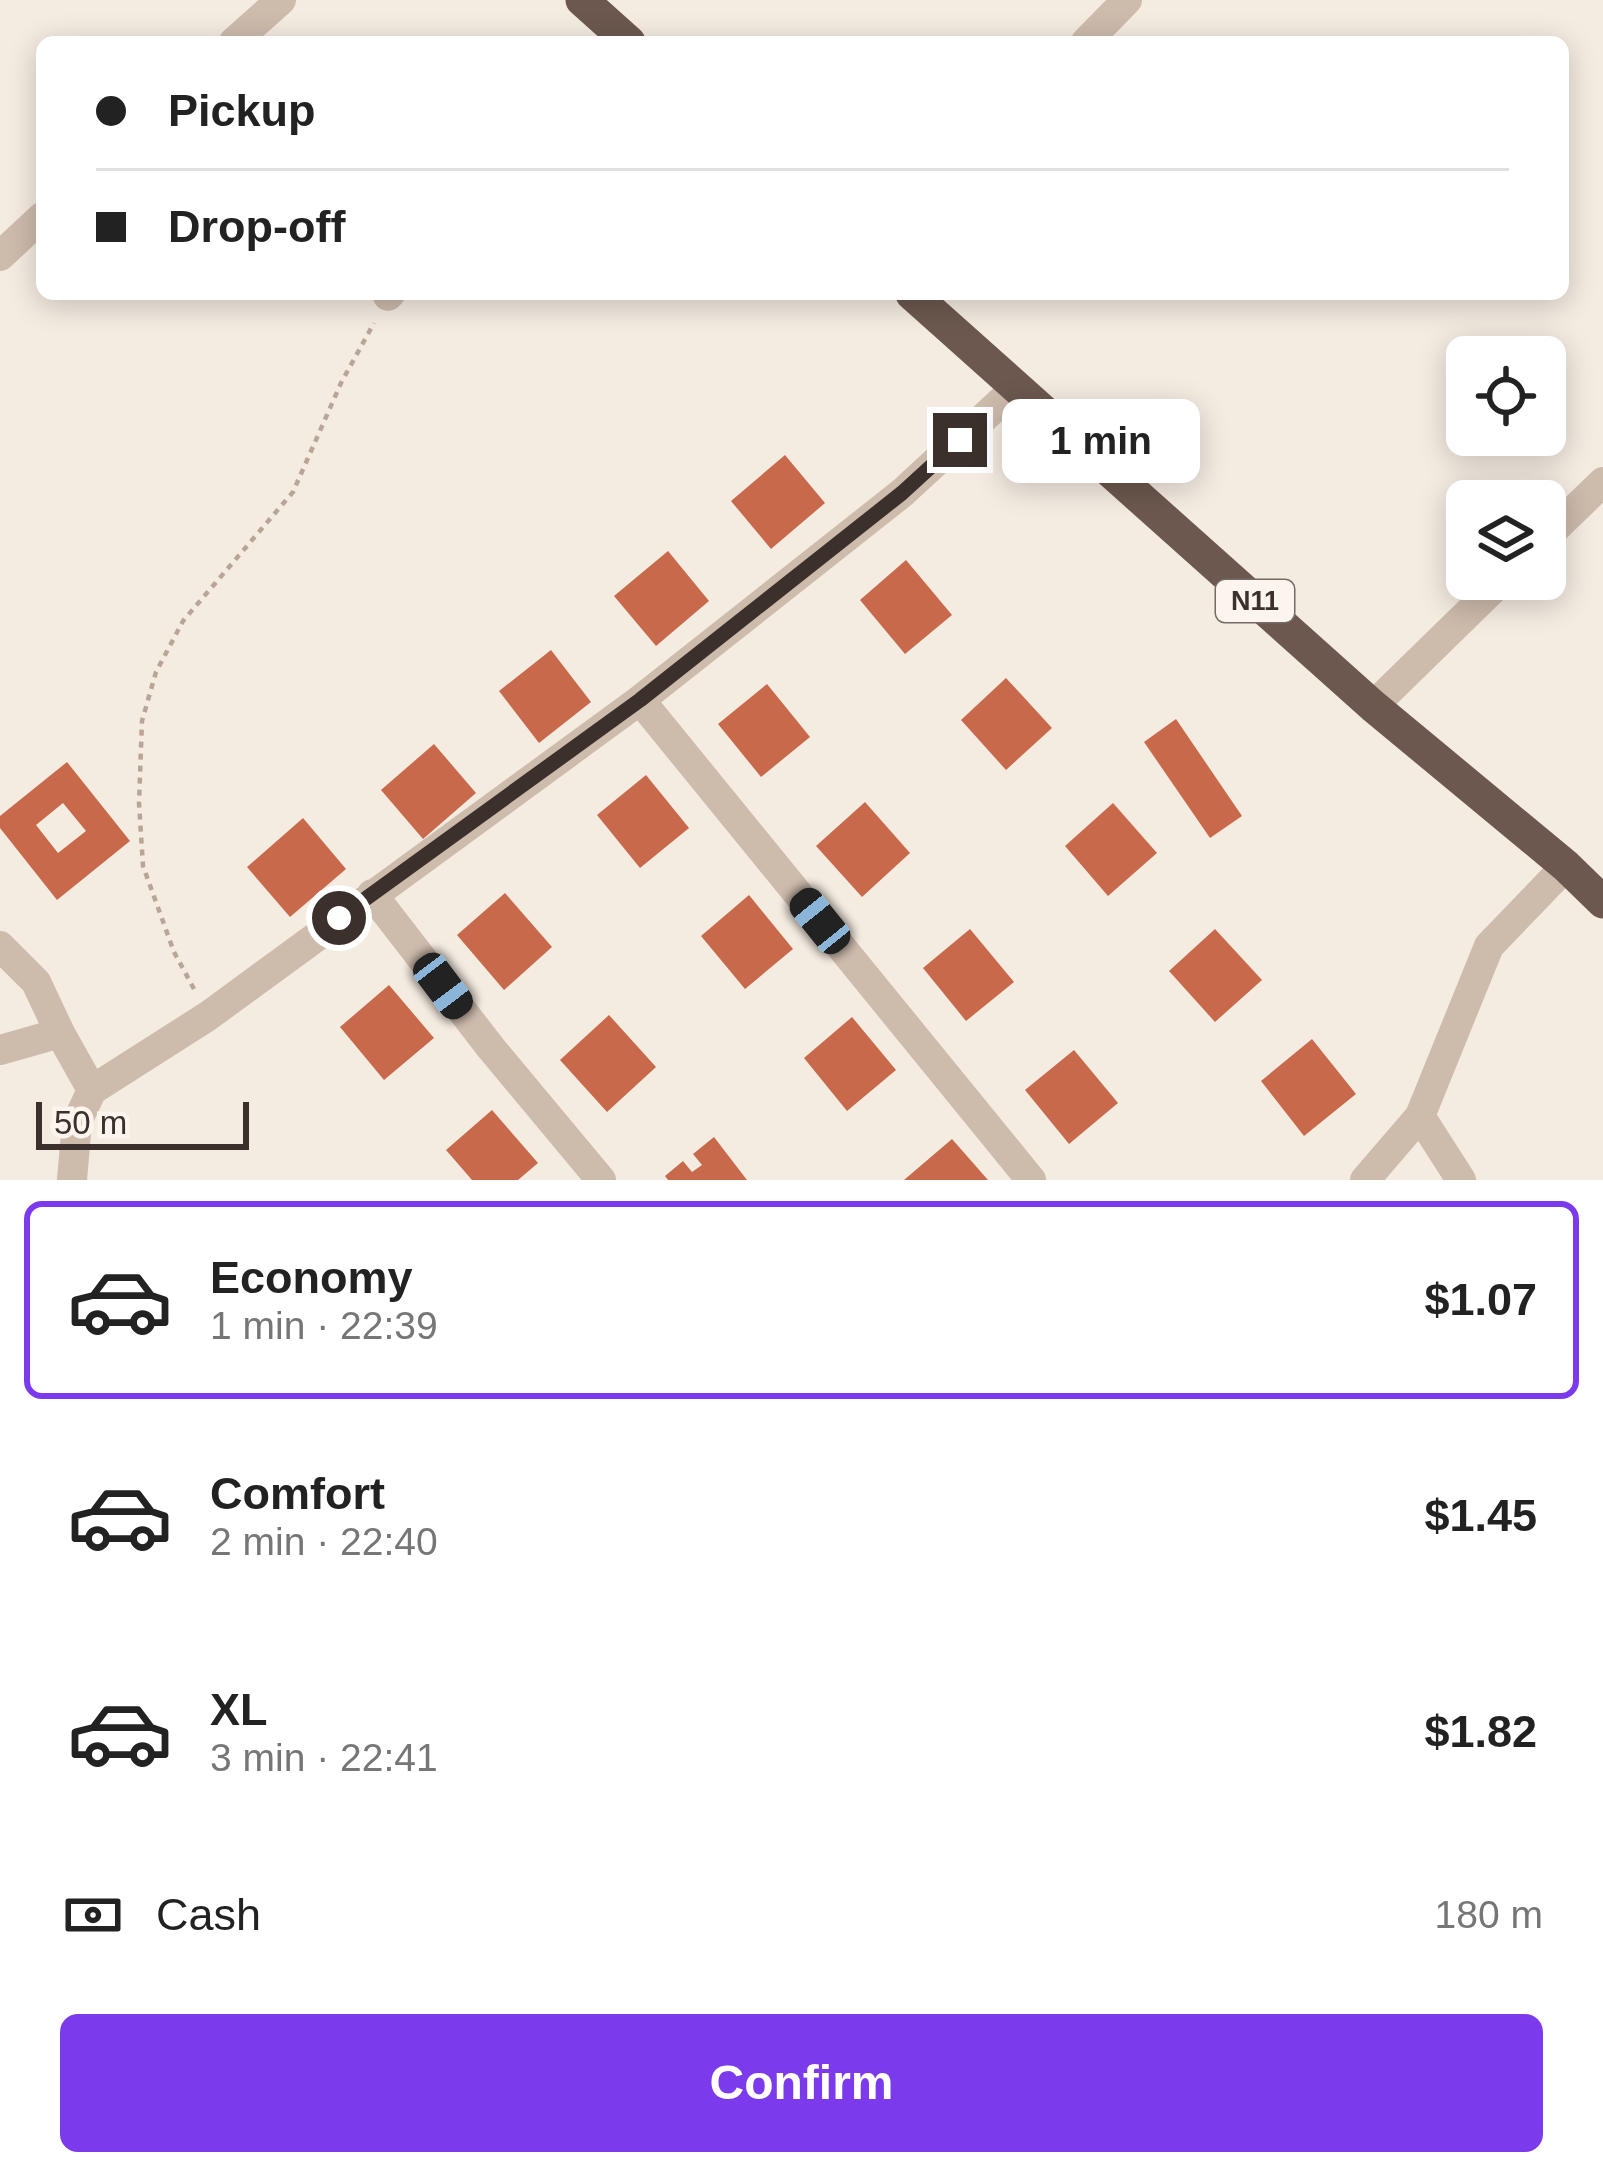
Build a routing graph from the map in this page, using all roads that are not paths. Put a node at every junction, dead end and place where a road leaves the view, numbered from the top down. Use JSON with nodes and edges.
{"nodes":[{"id":1,"x":280,"y":0,"type":"edge"},
{"id":2,"x":582,"y":0,"type":"edge"},
{"id":3,"x":1127,"y":0,"type":"edge"},
{"id":4,"x":241,"y":36,"type":"edge"},
{"id":5,"x":622,"y":36,"type":"edge"},
{"id":6,"x":1092,"y":36,"type":"edge"},
{"id":7,"x":36,"y":223,"type":"edge"},
{"id":8,"x":0,"y":256,"type":"edge"},
{"id":9,"x":919,"y":300,"type":"edge"},
{"id":10,"x":1018,"y":387,"type":"junction"},
{"id":11,"x":1603,"y":482,"type":"edge"},
{"id":12,"x":1566,"y":518,"type":"edge"},
{"id":13,"x":1482,"y":600,"type":"edge"},
{"id":14,"x":640,"y":700,"type":"junction"},
{"id":15,"x":1373,"y":706,"type":"junction"},
{"id":16,"x":1566,"y":866,"type":"junction"},
{"id":17,"x":372,"y":894,"type":"junction"},
{"id":18,"x":1603,"y":902,"type":"edge"},
{"id":19,"x":0,"y":946,"type":"edge"},
{"id":20,"x":60,"y":1034,"type":"junction"},
{"id":21,"x":0,"y":1050,"type":"edge"},
{"id":22,"x":92,"y":1090,"type":"junction"},
{"id":23,"x":1420,"y":1116,"type":"junction"},
{"id":24,"x":72,"y":1180,"type":"edge"},
{"id":25,"x":601,"y":1180,"type":"edge"},
{"id":26,"x":1030,"y":1180,"type":"edge"},
{"id":27,"x":1365,"y":1180,"type":"edge"},
{"id":28,"x":1461,"y":1180,"type":"edge"}],
"edges":[{"from":1,"to":4,"type":"street"},
{"from":2,"to":5,"type":"highway"},
{"from":3,"to":6,"type":"street"},
{"from":7,"to":8,"type":"street"},
{"from":9,"to":10,"type":"highway","number":"N11"},
{"from":10,"to":14,"type":"street"},
{"from":10,"to":15,"type":"highway","number":"N11"},
{"from":11,"to":12,"type":"street"},
{"from":13,"to":15,"type":"street"},
{"from":14,"to":17,"type":"street"},
{"from":14,"to":26,"type":"street"},
{"from":15,"to":16,"type":"highway","number":"N11"},
{"from":16,"to":18,"type":"highway","number":"N11"},
{"from":16,"to":23,"type":"street"},
{"from":17,"to":22,"type":"street"},
{"from":17,"to":25,"type":"street"},
{"from":19,"to":20,"type":"street"},
{"from":20,"to":21,"type":"street"},
{"from":20,"to":22,"type":"street"},
{"from":22,"to":24,"type":"street"},
{"from":23,"to":27,"type":"street"},
{"from":23,"to":28,"type":"street"}]}
